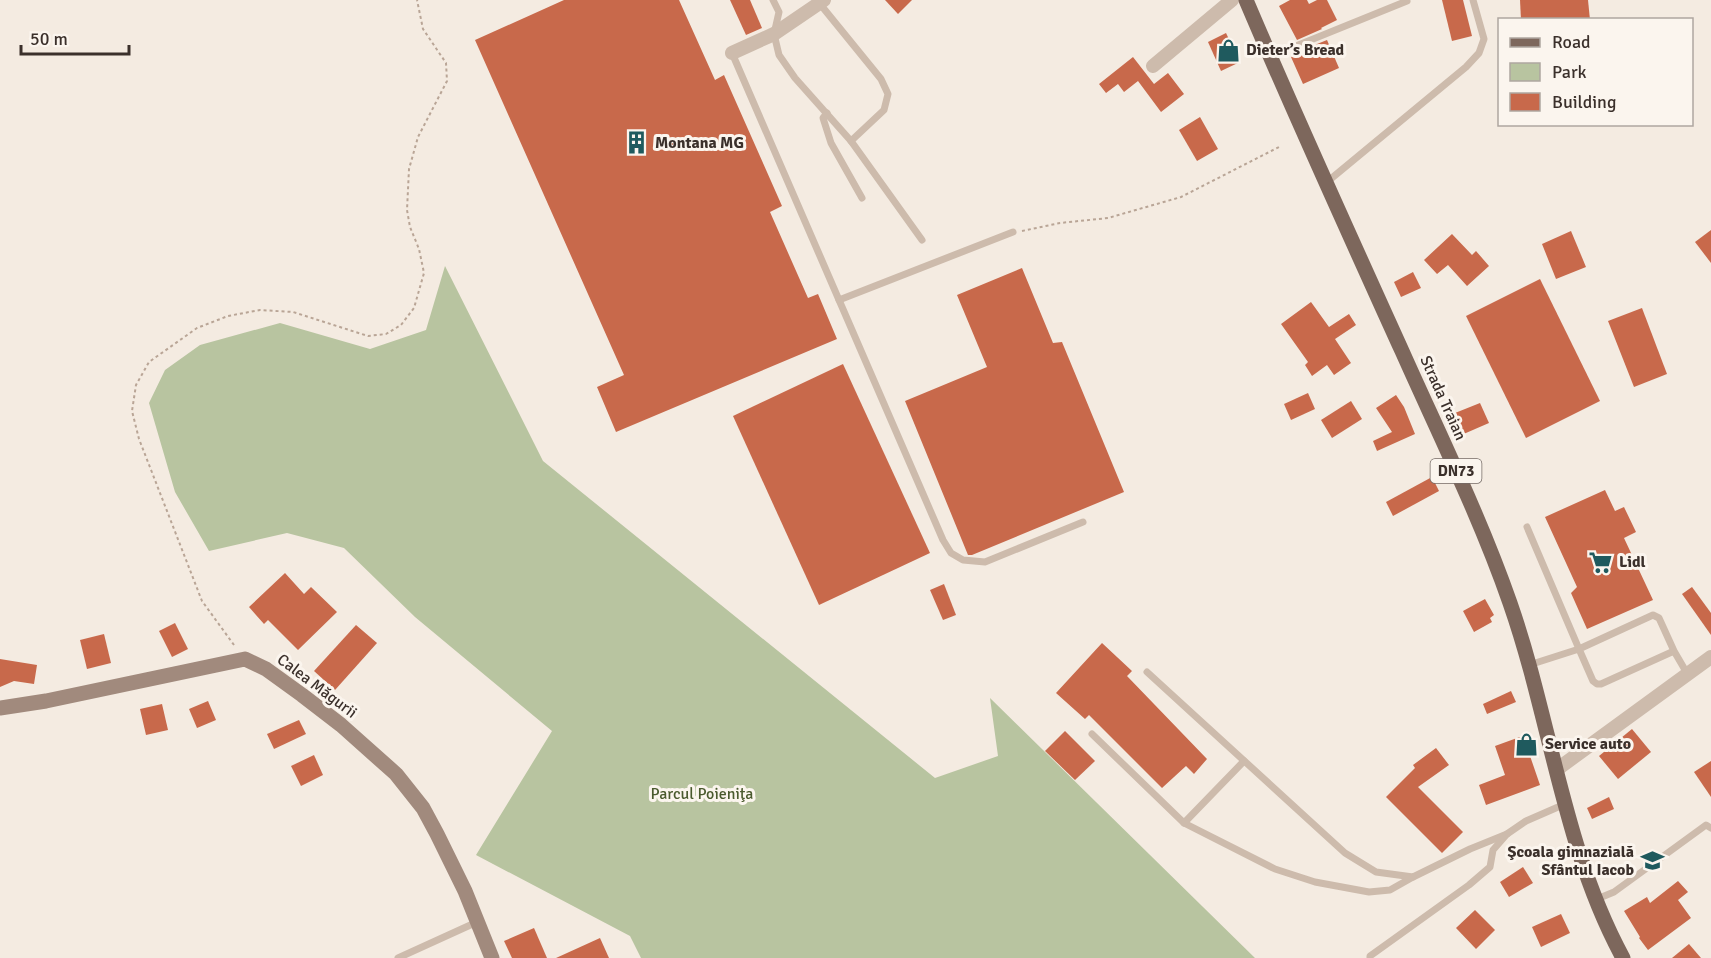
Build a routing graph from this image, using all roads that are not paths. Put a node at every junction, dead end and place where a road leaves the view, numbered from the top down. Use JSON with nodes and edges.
{"nodes":[{"id":1,"x":773,"y":0,"type":"edge"},
{"id":2,"x":1232,"y":0,"type":"edge"},
{"id":3,"x":1246,"y":0,"type":"edge"},
{"id":4,"x":1473,"y":0,"type":"edge"},
{"id":5,"x":1407,"y":1,"type":"edge"},
{"id":6,"x":822,"y":2,"type":"edge"},
{"id":7,"x":774,"y":34,"type":"junction"},
{"id":8,"x":732,"y":53,"type":"joint"},
{"id":9,"x":1270,"y":56,"type":"junction"},
{"id":10,"x":1153,"y":66,"type":"dead end"},
{"id":11,"x":827,"y":113,"type":"junction"},
{"id":12,"x":851,"y":141,"type":"junction"},
{"id":13,"x":1326,"y":183,"type":"junction"},
{"id":14,"x":862,"y":198,"type":"dead end"},
{"id":15,"x":1013,"y":232,"type":"road end"},
{"id":16,"x":922,"y":240,"type":"dead end"},
{"id":17,"x":839,"y":300,"type":"junction"},
{"id":18,"x":1083,"y":522,"type":"dead end"},
{"id":19,"x":1527,"y":527,"type":"dead end"},
{"id":20,"x":1579,"y":648,"type":"junction"},
{"id":21,"x":1674,"y":651,"type":"junction"},
{"id":22,"x":1711,"y":657,"type":"edge"},
{"id":23,"x":1528,"y":665,"type":"junction"},
{"id":24,"x":1147,"y":672,"type":"dead end"},
{"id":25,"x":1688,"y":675,"type":"junction"},
{"id":26,"x":0,"y":708,"type":"edge"},
{"id":27,"x":1092,"y":734,"type":"dead end"},
{"id":28,"x":1244,"y":761,"type":"junction"},
{"id":29,"x":1556,"y":770,"type":"junction"},
{"id":30,"x":1564,"y":804,"type":"junction"},
{"id":31,"x":1184,"y":823,"type":"junction"},
{"id":32,"x":1711,"y":828,"type":"edge"},
{"id":33,"x":1507,"y":834,"type":"junction"},
{"id":34,"x":1413,"y":877,"type":"junction"},
{"id":35,"x":1596,"y":899,"type":"junction"},
{"id":36,"x":477,"y":922,"type":"junction"},
{"id":37,"x":398,"y":958,"type":"edge"},
{"id":38,"x":492,"y":958,"type":"edge"},
{"id":39,"x":1371,"y":958,"type":"edge"},
{"id":40,"x":1623,"y":958,"type":"edge"}],
"edges":[{"from":1,"to":7,"type":"lane"},
{"from":2,"to":10,"type":"street"},
{"from":3,"to":9,"type":"main road","name":"Strada Traian","number":"DN73"},
{"from":4,"to":13,"type":"lane"},
{"from":5,"to":9,"type":"lane"},
{"from":6,"to":7,"type":"street"},
{"from":6,"to":12,"type":"lane"},
{"from":7,"to":8,"type":"street"},
{"from":7,"to":11,"type":"lane"},
{"from":8,"to":17,"type":"lane"},
{"from":9,"to":13,"type":"main road","name":"Strada Traian","number":"DN73"},
{"from":11,"to":12,"type":"lane"},
{"from":11,"to":14,"type":"lane"},
{"from":12,"to":16,"type":"lane"},
{"from":13,"to":23,"type":"main road","name":"Strada Traian","number":"DN73"},
{"from":15,"to":17,"type":"lane"},
{"from":17,"to":18,"type":"lane"},
{"from":19,"to":20,"type":"lane"},
{"from":20,"to":21,"type":"lane"},
{"from":20,"to":21,"type":"lane"},
{"from":20,"to":23,"type":"lane"},
{"from":21,"to":25,"type":"lane"},
{"from":22,"to":25,"type":"street"},
{"from":23,"to":29,"type":"main road","name":"Strada Traian","number":"DN73"},
{"from":24,"to":28,"type":"lane"},
{"from":25,"to":29,"type":"street"},
{"from":26,"to":36,"type":"street","name":"Calea Măgurii"},
{"from":27,"to":31,"type":"lane"},
{"from":28,"to":31,"type":"lane"},
{"from":28,"to":34,"type":"lane"},
{"from":29,"to":30,"type":"main road","name":"Strada Traian","number":"DN73"},
{"from":30,"to":33,"type":"lane"},
{"from":30,"to":35,"type":"main road","name":"Strada Traian","number":"DN73"},
{"from":31,"to":34,"type":"lane"},
{"from":32,"to":35,"type":"lane"},
{"from":33,"to":34,"type":"lane"},
{"from":33,"to":39,"type":"lane"},
{"from":35,"to":40,"type":"main road","name":"Strada Traian","number":"DN73"},
{"from":36,"to":37,"type":"lane"},
{"from":36,"to":38,"type":"street","name":"Calea Măgurii"}]}
